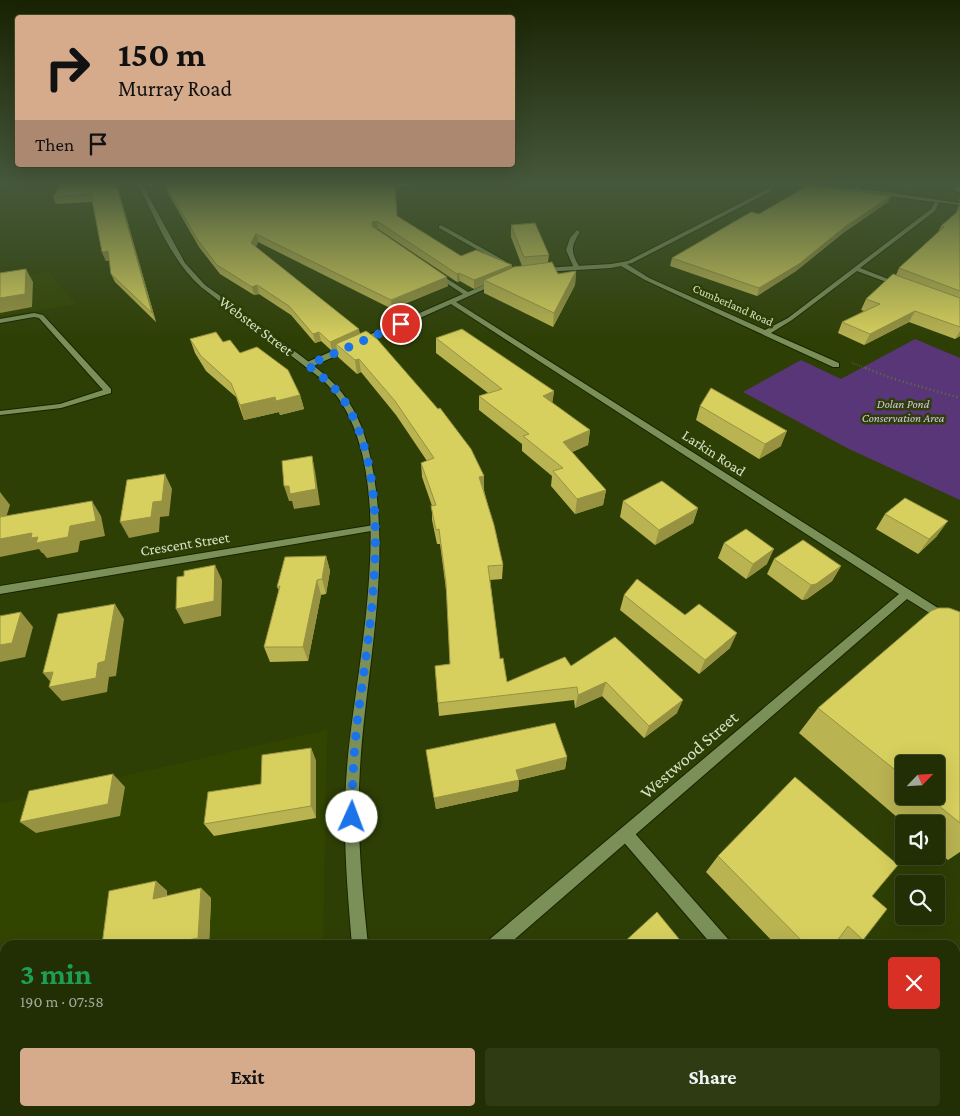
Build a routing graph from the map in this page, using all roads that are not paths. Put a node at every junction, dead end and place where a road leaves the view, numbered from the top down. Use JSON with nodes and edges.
{"nodes":[{"id":1,"x":167,"y":236,"type":"edge"},
{"id":2,"x":457,"y":236,"type":"edge"},
{"id":3,"x":574,"y":236,"type":"edge"},
{"id":4,"x":682,"y":236,"type":"edge"},
{"id":5,"x":899,"y":236,"type":"edge"},
{"id":6,"x":622,"y":264,"type":"junction"},
{"id":7,"x":513,"y":268,"type":"edge"},
{"id":8,"x":578,"y":268,"type":"junction"},
{"id":9,"x":857,"y":269,"type":"junction"},
{"id":10,"x":533,"y":271,"type":"edge"},
{"id":11,"x":434,"y":272,"type":"edge"},
{"id":12,"x":500,"y":281,"type":"edge"},
{"id":13,"x":908,"y":288,"type":"edge"},
{"id":14,"x":468,"y":295,"type":"junction"},
{"id":15,"x":452,"y":302,"type":"junction"},
{"id":16,"x":0,"y":321,"type":"edge"},
{"id":17,"x":767,"y":332,"type":"junction"},
{"id":18,"x":308,"y":365,"type":"junction"},
{"id":19,"x":836,"y":365,"type":"dead end"},
{"id":20,"x":0,"y":413,"type":"edge"},
{"id":21,"x":374,"y":528,"type":"junction"},
{"id":22,"x":0,"y":590,"type":"edge"},
{"id":23,"x":906,"y":594,"type":"junction"},
{"id":24,"x":960,"y":628,"type":"edge"},
{"id":25,"x":626,"y":834,"type":"junction"},
{"id":26,"x":360,"y":940,"type":"edge"},
{"id":27,"x":502,"y":940,"type":"edge"},
{"id":28,"x":718,"y":940,"type":"edge"}],
"edges":[{"from":1,"to":18,"type":"street","name":"Webster Street"},
{"from":2,"to":7,"type":"street"},
{"from":3,"to":8,"type":"street"},
{"from":4,"to":6,"type":"street"},
{"from":5,"to":9,"type":"street"},
{"from":6,"to":8,"type":"street"},
{"from":6,"to":17,"type":"street","name":"Cumberland Road"},
{"from":8,"to":10,"type":"street"},
{"from":9,"to":13,"type":"street"},
{"from":9,"to":17,"type":"street"},
{"from":11,"to":14,"type":"street"},
{"from":12,"to":14,"type":"street"},
{"from":14,"to":15,"type":"street"},
{"from":15,"to":18,"type":"street"},
{"from":15,"to":23,"type":"street","name":"Larkin Road"},
{"from":16,"to":20,"type":"street"},
{"from":17,"to":19,"type":"street","name":"Cumberland Road"},
{"from":18,"to":21,"type":"street","name":"Webster Street"},
{"from":21,"to":22,"type":"street","name":"Crescent Street"},
{"from":21,"to":26,"type":"street","name":"Webster Street"},
{"from":23,"to":24,"type":"street","name":"Larkin Road"},
{"from":23,"to":25,"type":"street","name":"Westwood Street"},
{"from":25,"to":27,"type":"street","name":"Westwood Street"},
{"from":25,"to":28,"type":"street"}]}
